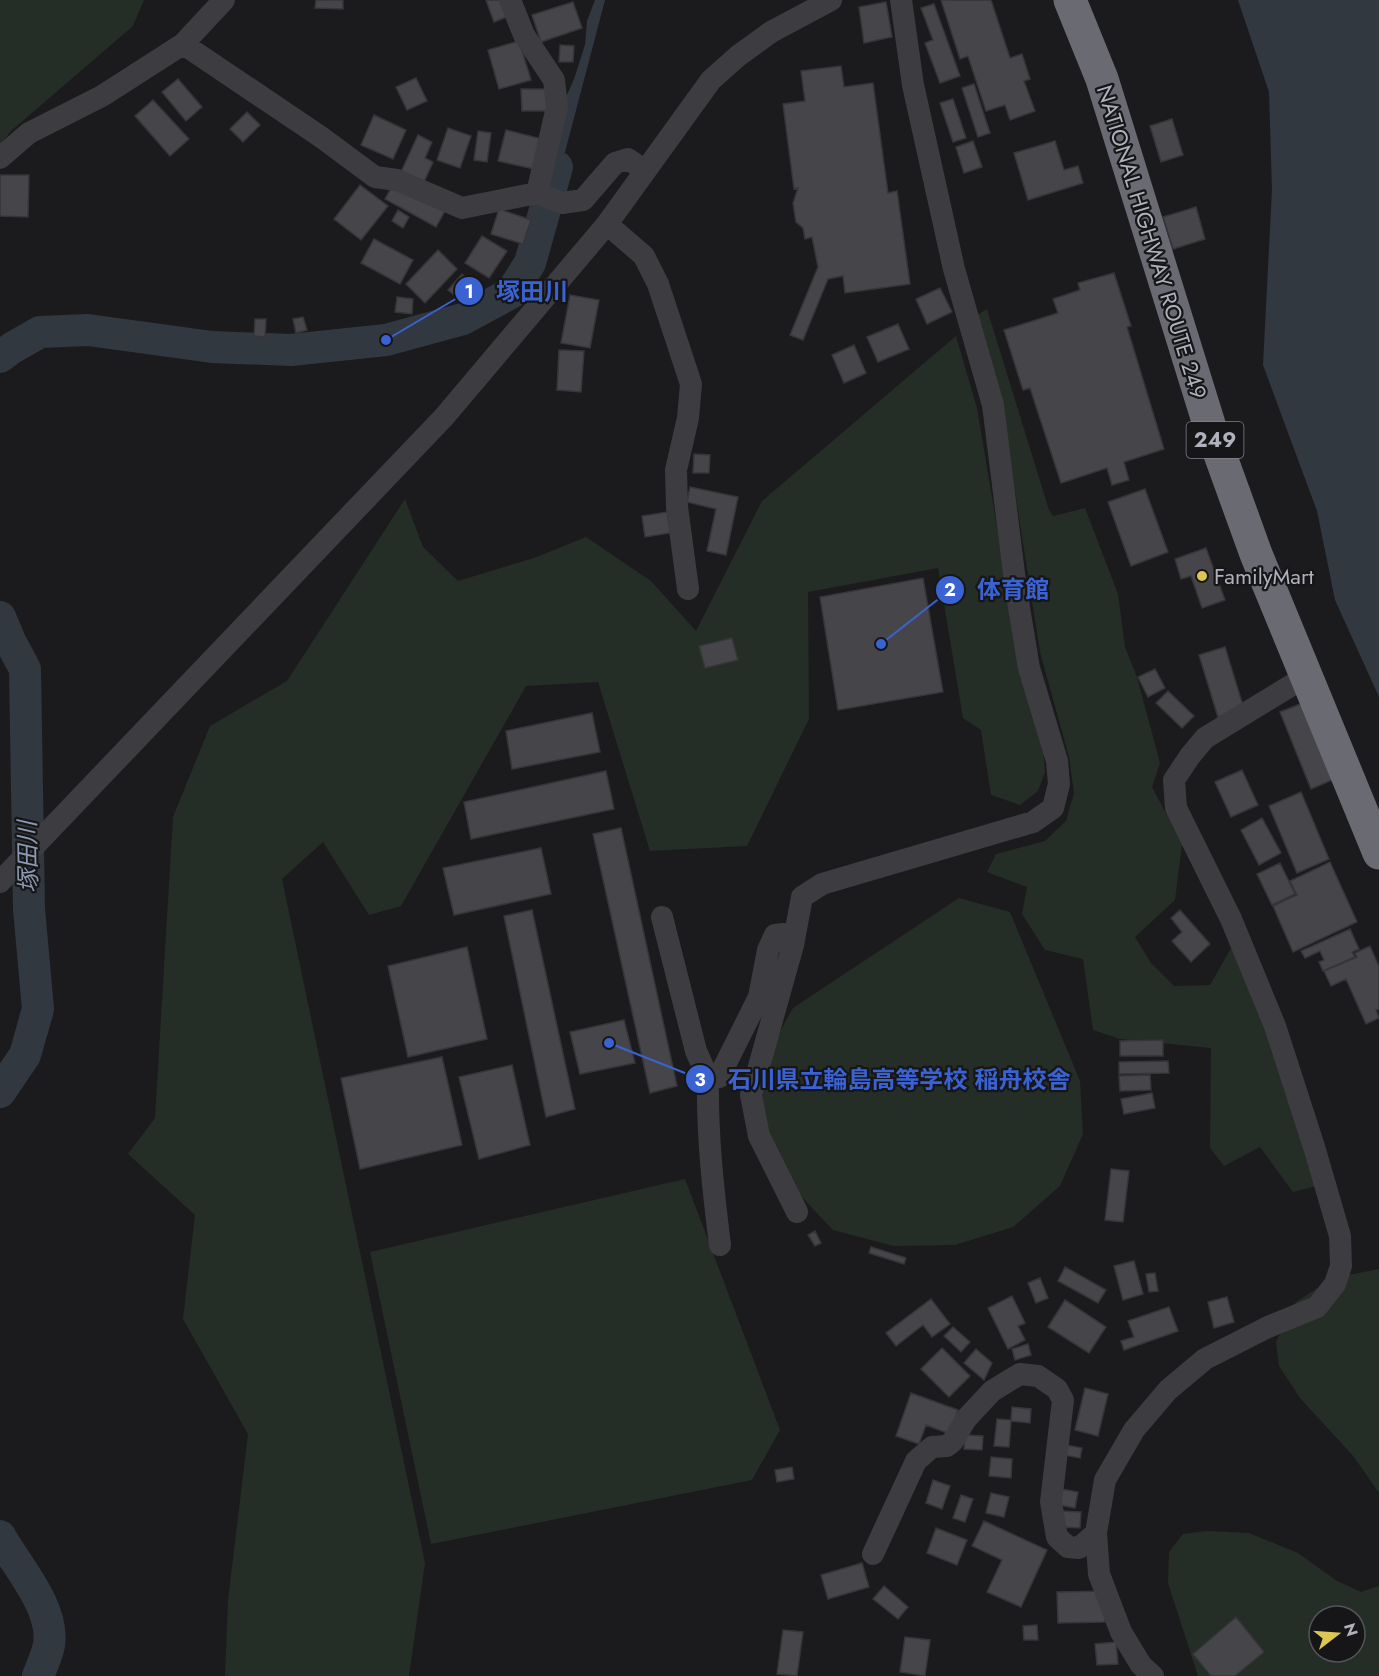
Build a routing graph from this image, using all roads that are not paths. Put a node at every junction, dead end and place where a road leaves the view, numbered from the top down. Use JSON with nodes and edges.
{"nodes":[{"id":1,"x":224,"y":0,"type":"edge"},
{"id":2,"x":510,"y":0,"type":"edge"},
{"id":3,"x":831,"y":0,"type":"edge"},
{"id":4,"x":901,"y":0,"type":"edge"},
{"id":5,"x":1070,"y":0,"type":"edge"},
{"id":6,"x":802,"y":7,"type":"edge"},
{"id":7,"x":183,"y":44,"type":"junction"},
{"id":8,"x":0,"y":158,"type":"edge"},
{"id":9,"x":644,"y":170,"type":"junction"},
{"id":10,"x":547,"y":197,"type":"junction"},
{"id":11,"x":607,"y":224,"type":"junction"},
{"id":12,"x":688,"y":589,"type":"dead end"},
{"id":13,"x":1305,"y":677,"type":"junction"},
{"id":14,"x":1379,"y":853,"type":"edge"},
{"id":15,"x":3,"y":879,"type":"edge"},
{"id":16,"x":662,"y":917,"type":"dead end"},
{"id":17,"x":793,"y":945,"type":"junction"},
{"id":18,"x":708,"y":1078,"type":"junction"},
{"id":19,"x":797,"y":1212,"type":"dead end"},
{"id":20,"x":720,"y":1245,"type":"dead end"},
{"id":21,"x":1096,"y":1533,"type":"junction"},
{"id":22,"x":873,"y":1554,"type":"dead end"},
{"id":23,"x":1152,"y":1676,"type":"edge"}],
"edges":[{"from":1,"to":7,"type":"street"},
{"from":2,"to":10,"type":"street"},
{"from":3,"to":6,"type":"street"},
{"from":4,"to":17,"type":"street"},
{"from":5,"to":13,"type":"highway","name":"NATIONAL HIGHWAY ROUTE 249","number":"249"},
{"from":6,"to":9,"type":"street"},
{"from":7,"to":8,"type":"street"},
{"from":7,"to":10,"type":"street"},
{"from":9,"to":10,"type":"street"},
{"from":9,"to":11,"type":"street"},
{"from":11,"to":12,"type":"street"},
{"from":11,"to":15,"type":"street"},
{"from":13,"to":14,"type":"highway","name":"NATIONAL HIGHWAY ROUTE 249","number":"249"},
{"from":13,"to":21,"type":"street"},
{"from":16,"to":18,"type":"street"},
{"from":17,"to":18,"type":"street"},
{"from":17,"to":19,"type":"street"},
{"from":18,"to":20,"type":"street"},
{"from":21,"to":22,"type":"street"},
{"from":21,"to":23,"type":"street"}]}
